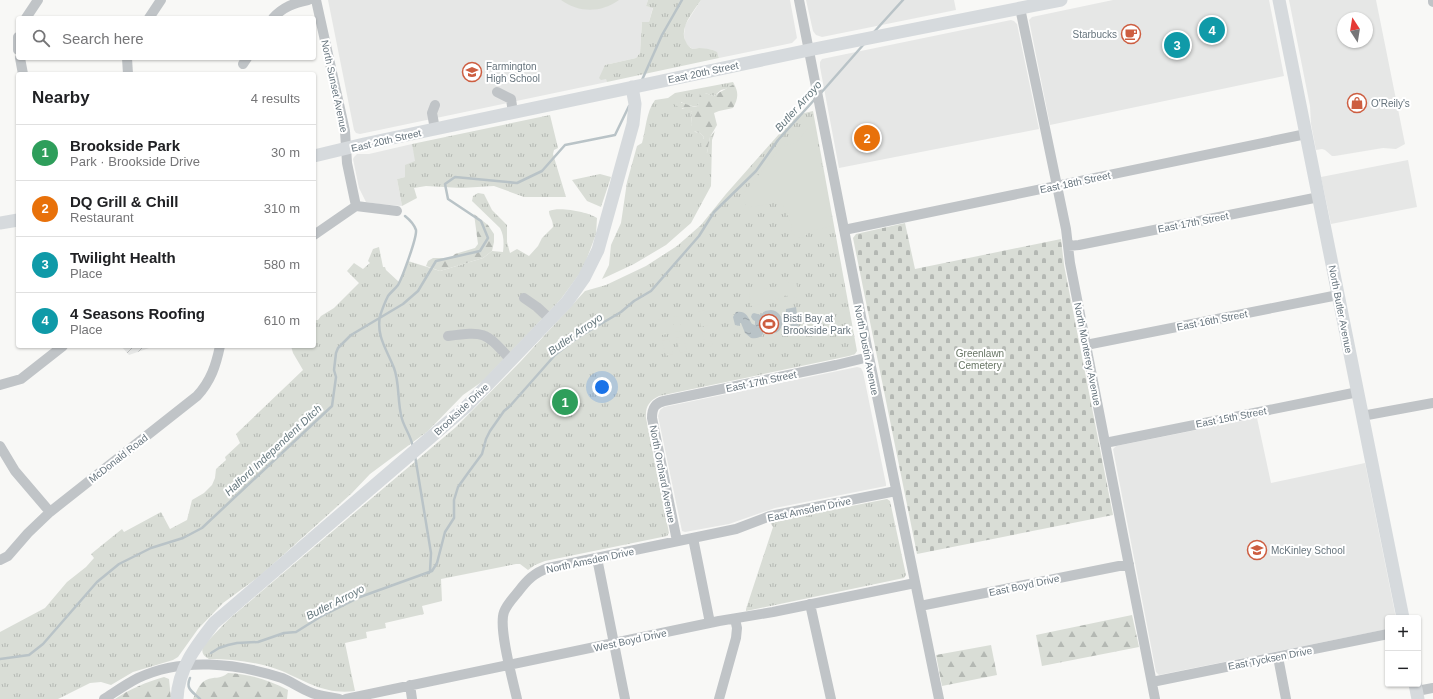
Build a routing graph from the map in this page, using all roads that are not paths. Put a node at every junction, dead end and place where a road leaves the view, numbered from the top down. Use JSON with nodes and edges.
{"nodes":[{"id":1,"x":38,"y":0,"type":"edge"},
{"id":2,"x":161,"y":0,"type":"edge"},
{"id":3,"x":308,"y":0,"type":"edge"},
{"id":4,"x":316,"y":0,"type":"edge"},
{"id":5,"x":799,"y":0,"type":"edge"},
{"id":6,"x":1061,"y":0,"type":"edge"},
{"id":7,"x":1279,"y":0,"type":"edge"},
{"id":8,"x":1020,"y":8,"type":"junction"},
{"id":9,"x":27,"y":16,"type":"edge"},
{"id":10,"x":150,"y":16,"type":"edge"},
{"id":11,"x":275,"y":16,"type":"edge"},
{"id":12,"x":809,"y":50,"type":"junction"},
{"id":13,"x":20,"y":60,"type":"edge"},
{"id":14,"x":127,"y":60,"type":"edge"},
{"id":15,"x":23,"y":72,"type":"edge"},
{"id":16,"x":128,"y":72,"type":"edge"},
{"id":17,"x":632,"y":87,"type":"junction"},
{"id":18,"x":497,"y":92,"type":"dead end"},
{"id":19,"x":435,"y":105,"type":"dead end"},
{"id":20,"x":514,"y":113,"type":"junction"},
{"id":21,"x":435,"y":129,"type":"junction"},
{"id":22,"x":1306,"y":134,"type":"junction"},
{"id":23,"x":346,"y":149,"type":"junction"},
{"id":24,"x":316,"y":156,"type":"edge"},
{"id":25,"x":1057,"y":186,"type":"junction"},
{"id":26,"x":1319,"y":197,"type":"junction"},
{"id":27,"x":356,"y":206,"type":"junction"},
{"id":28,"x":398,"y":212,"type":"dead end"},
{"id":29,"x":16,"y":220,"type":"edge"},
{"id":30,"x":0,"y":223,"type":"edge"},
{"id":31,"x":844,"y":230,"type":"junction"},
{"id":32,"x":316,"y":234,"type":"edge"},
{"id":33,"x":1068,"y":246,"type":"junction"},
{"id":34,"x":1338,"y":294,"type":"junction"},
{"id":35,"x":524,"y":298,"type":"dead end"},
{"id":36,"x":550,"y":320,"type":"junction"},
{"id":37,"x":448,"y":336,"type":"dead end"},
{"id":38,"x":1086,"y":345,"type":"junction"},
{"id":39,"x":60,"y":348,"type":"edge"},
{"id":40,"x":220,"y":348,"type":"edge"},
{"id":41,"x":869,"y":357,"type":"junction"},
{"id":42,"x":511,"y":360,"type":"junction"},
{"id":43,"x":0,"y":384,"type":"edge"},
{"id":44,"x":1358,"y":392,"type":"junction"},
{"id":45,"x":1433,"y":403,"type":"edge"},
{"id":46,"x":654,"y":406,"type":"joint"},
{"id":47,"x":1362,"y":416,"type":"junction"},
{"id":48,"x":1105,"y":443,"type":"junction"},
{"id":49,"x":0,"y":446,"type":"edge"},
{"id":50,"x":896,"y":491,"type":"junction"},
{"id":51,"x":50,"y":512,"type":"junction"},
{"id":52,"x":693,"y":538,"type":"junction"},
{"id":53,"x":677,"y":541,"type":"junction"},
{"id":54,"x":596,"y":558,"type":"junction"},
{"id":55,"x":0,"y":560,"type":"edge"},
{"id":56,"x":1129,"y":564,"type":"junction"},
{"id":57,"x":915,"y":583,"type":"junction"},
{"id":58,"x":810,"y":604,"type":"junction"},
{"id":59,"x":920,"y":606,"type":"junction"},
{"id":60,"x":1402,"y":615,"type":"edge"},
{"id":61,"x":735,"y":619,"type":"junction"},
{"id":62,"x":710,"y":623,"type":"junction"},
{"id":63,"x":1385,"y":635,"type":"edge"},
{"id":64,"x":614,"y":644,"type":"junction"},
{"id":65,"x":1278,"y":657,"type":"junction"},
{"id":66,"x":185,"y":666,"type":"junction"},
{"id":67,"x":509,"y":666,"type":"junction"},
{"id":68,"x":1152,"y":682,"type":"junction"},
{"id":69,"x":410,"y":686,"type":"junction"},
{"id":70,"x":1433,"y":688,"type":"edge"},
{"id":71,"x":1417,"y":691,"type":"edge"},
{"id":72,"x":104,"y":699,"type":"edge"},
{"id":73,"x":177,"y":699,"type":"edge"},
{"id":74,"x":339,"y":699,"type":"edge"},
{"id":75,"x":346,"y":699,"type":"edge"},
{"id":76,"x":412,"y":699,"type":"edge"},
{"id":77,"x":517,"y":699,"type":"edge"},
{"id":78,"x":625,"y":699,"type":"edge"},
{"id":79,"x":719,"y":699,"type":"edge"},
{"id":80,"x":831,"y":699,"type":"edge"},
{"id":81,"x":939,"y":699,"type":"edge"},
{"id":82,"x":1154,"y":699,"type":"edge"},
{"id":83,"x":1286,"y":699,"type":"edge"}],
"edges":[{"from":1,"to":9,"type":"street"},
{"from":2,"to":10,"type":"street"},
{"from":3,"to":11,"type":"street"},
{"from":4,"to":23,"type":"street","name":"North Sunset Avenue"},
{"from":5,"to":12,"type":"street","name":"North Dustin Avenue"},
{"from":6,"to":8,"type":"main road","name":"East 20th Street"},
{"from":7,"to":22,"type":"main road","name":"North Butler Avenue"},
{"from":8,"to":12,"type":"main road","name":"East 20th Street"},
{"from":8,"to":25,"type":"street","name":"North Monterey Avenue"},
{"from":12,"to":17,"type":"main road","name":"East 20th Street"},
{"from":12,"to":31,"type":"street","name":"North Dustin Avenue"},
{"from":13,"to":15,"type":"street"},
{"from":14,"to":16,"type":"street"},
{"from":17,"to":20,"type":"main road","name":"East 20th Street"},
{"from":17,"to":36,"type":"main road","name":"Brookside Drive"},
{"from":18,"to":20,"type":"street"},
{"from":19,"to":21,"type":"street"},
{"from":20,"to":21,"type":"main road","name":"East 20th Street"},
{"from":21,"to":23,"type":"main road","name":"East 20th Street"},
{"from":22,"to":25,"type":"street","name":"East 18th Street"},
{"from":22,"to":26,"type":"main road","name":"North Butler Avenue"},
{"from":23,"to":24,"type":"main road","name":"East 20th Street"},
{"from":23,"to":27,"type":"street","name":"North Sunset Avenue"},
{"from":25,"to":31,"type":"street","name":"East 18th Street"},
{"from":25,"to":33,"type":"street","name":"North Monterey Avenue"},
{"from":26,"to":33,"type":"street","name":"East 17th Street"},
{"from":26,"to":34,"type":"main road","name":"North Butler Avenue"},
{"from":27,"to":28,"type":"street"},
{"from":27,"to":32,"type":"street"},
{"from":29,"to":30,"type":"main road"},
{"from":31,"to":41,"type":"street","name":"North Dustin Avenue"},
{"from":33,"to":38,"type":"street","name":"North Monterey Avenue"},
{"from":34,"to":38,"type":"street","name":"East 16th Street"},
{"from":34,"to":44,"type":"main road","name":"North Butler Avenue"},
{"from":35,"to":36,"type":"street"},
{"from":36,"to":42,"type":"main road","name":"Brookside Drive"},
{"from":37,"to":42,"type":"street"},
{"from":38,"to":48,"type":"street","name":"North Monterey Avenue"},
{"from":39,"to":43,"type":"street"},
{"from":40,"to":51,"type":"street","name":"McDonald Road"},
{"from":41,"to":46,"type":"street","name":"East 17th Street"},
{"from":41,"to":50,"type":"street","name":"North Dustin Avenue"},
{"from":42,"to":66,"type":"main road","name":"Brookside Drive"},
{"from":44,"to":47,"type":"main road","name":"North Butler Avenue"},
{"from":44,"to":48,"type":"street","name":"East 15th Street"},
{"from":45,"to":47,"type":"street"},
{"from":46,"to":53,"type":"street","name":"North Orchard Avenue"},
{"from":47,"to":60,"type":"main road","name":"North Butler Avenue"},
{"from":48,"to":56,"type":"street","name":"North Monterey Avenue"},
{"from":49,"to":51,"type":"street"},
{"from":50,"to":52,"type":"street","name":"East Amsden Drive"},
{"from":50,"to":57,"type":"street","name":"North Dustin Avenue"},
{"from":51,"to":55,"type":"street","name":"McDonald Road"},
{"from":52,"to":53,"type":"street","name":"East Amsden Drive"},
{"from":52,"to":62,"type":"street"},
{"from":53,"to":54,"type":"street","name":"North Amsden Drive"},
{"from":54,"to":64,"type":"street"},
{"from":54,"to":67,"type":"street","name":"North Amsden Drive"},
{"from":56,"to":59,"type":"street","name":"East Boyd Drive"},
{"from":56,"to":68,"type":"street","name":"North Monterey Avenue"},
{"from":57,"to":58,"type":"street","name":"West Boyd Drive"},
{"from":57,"to":59,"type":"street","name":"North Dustin Avenue"},
{"from":58,"to":61,"type":"street","name":"West Boyd Drive"},
{"from":58,"to":80,"type":"street"},
{"from":59,"to":81,"type":"street","name":"North Dustin Avenue"},
{"from":61,"to":62,"type":"street","name":"West Boyd Drive"},
{"from":61,"to":79,"type":"street"},
{"from":62,"to":64,"type":"street","name":"West Boyd Drive"},
{"from":63,"to":65,"type":"street","name":"East Tycksen Drive"},
{"from":64,"to":67,"type":"street","name":"West Boyd Drive"},
{"from":64,"to":78,"type":"street"},
{"from":65,"to":68,"type":"street","name":"East Tycksen Drive"},
{"from":65,"to":83,"type":"street"},
{"from":66,"to":72,"type":"street"},
{"from":66,"to":73,"type":"main road","name":"Brookside Drive"},
{"from":66,"to":74,"type":"street"},
{"from":67,"to":69,"type":"street","name":"West Boyd Drive"},
{"from":67,"to":77,"type":"street"},
{"from":68,"to":82,"type":"street","name":"North Monterey Avenue"},
{"from":69,"to":75,"type":"street","name":"West Boyd Drive"},
{"from":69,"to":76,"type":"street"},
{"from":70,"to":71,"type":"street"}]}
